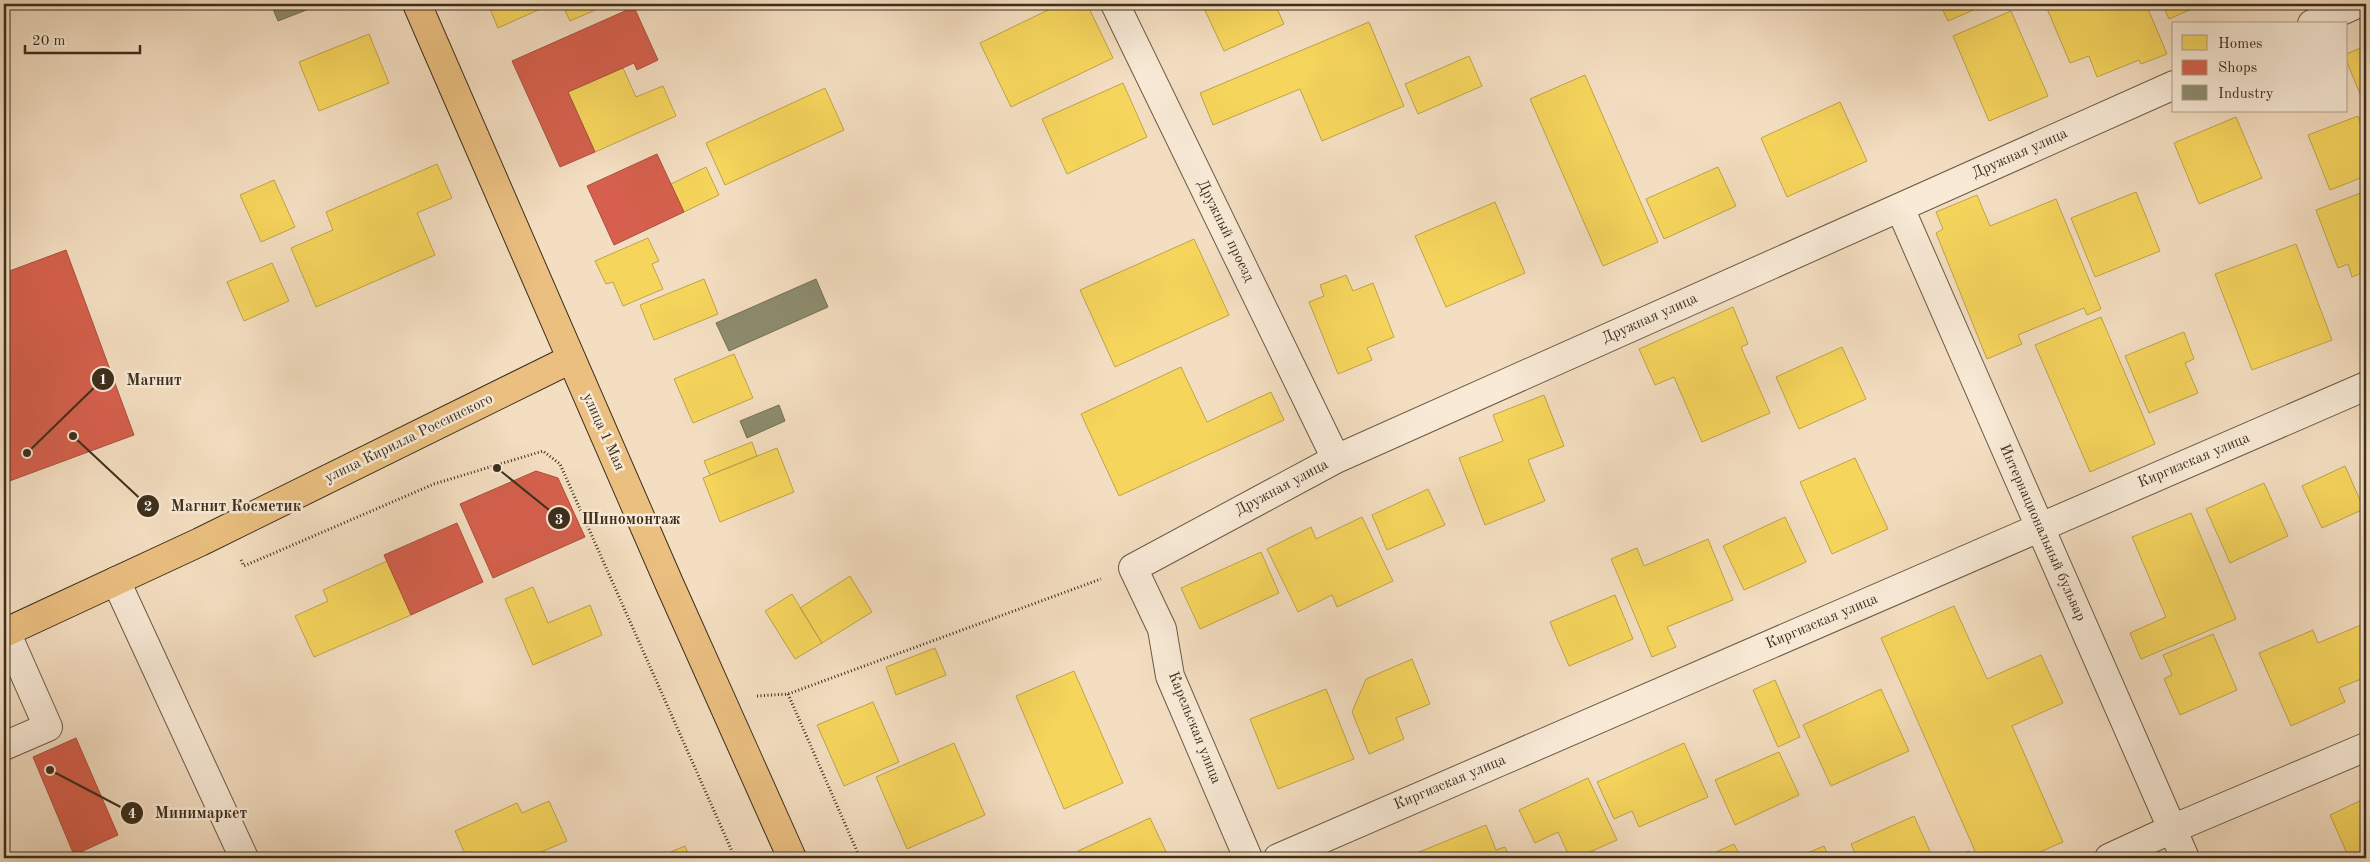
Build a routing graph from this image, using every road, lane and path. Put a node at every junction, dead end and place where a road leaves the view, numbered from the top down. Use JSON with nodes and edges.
{"nodes":[{"id":1,"x":417,"y":4,"type":"edge"},
{"id":2,"x":1115,"y":4,"type":"edge"},
{"id":3,"x":2357,"y":4,"type":"edge"},
{"id":4,"x":2316,"y":22,"type":"edge"},
{"id":5,"x":2172,"y":86,"type":"edge"},
{"id":6,"x":1900,"y":208,"type":"junction"},
{"id":7,"x":571,"y":360,"type":"junction"},
{"id":8,"x":2366,"y":386,"type":"edge"},
{"id":9,"x":1336,"y":459,"type":"junction"},
{"id":10,"x":2040,"y":528,"type":"junction"},
{"id":11,"x":241,"y":560,"type":"dead end"},
{"id":12,"x":1133,"y":568,"type":"junction"},
{"id":13,"x":116,"y":581,"type":"junction"},
{"id":14,"x":5,"y":632,"type":"edge"},
{"id":15,"x":788,"y":694,"type":"junction"},
{"id":16,"x":722,"y":698,"type":"junction"},
{"id":17,"x":4,"y":746,"type":"edge"},
{"id":18,"x":2366,"y":748,"type":"edge"},
{"id":19,"x":2172,"y":829,"type":"junction"},
{"id":20,"x":244,"y":858,"type":"edge"},
{"id":21,"x":735,"y":858,"type":"edge"},
{"id":22,"x":792,"y":858,"type":"edge"},
{"id":23,"x":860,"y":858,"type":"edge"},
{"id":24,"x":1248,"y":858,"type":"edge"},
{"id":25,"x":1278,"y":858,"type":"edge"},
{"id":26,"x":2109,"y":858,"type":"edge"},
{"id":27,"x":2185,"y":858,"type":"edge"}],
"edges":[{"from":1,"to":7,"type":"main road","name":"улица 1 Мая"},
{"from":2,"to":9,"type":"street","name":"Дружный проезд"},
{"from":3,"to":4,"type":"street"},
{"from":5,"to":6,"type":"street","name":"Дружная улица"},
{"from":6,"to":9,"type":"street","name":"Дружная улица"},
{"from":6,"to":10,"type":"street","name":"Интернациональный бульвар"},
{"from":7,"to":13,"type":"main road","name":"улица Кирилла Россинского"},
{"from":7,"to":16,"type":"main road","name":"улица 1 Мая"},
{"from":8,"to":10,"type":"street","name":"Киргизская улица"},
{"from":9,"to":12,"type":"street","name":"Дружная улица"},
{"from":10,"to":19,"type":"street","name":"Интернациональный бульвар"},
{"from":10,"to":25,"type":"street","name":"Киргизская улица"},
{"from":11,"to":21,"type":"path"},
{"from":12,"to":15,"type":"path"},
{"from":12,"to":24,"type":"street","name":"Карельская улица"},
{"from":13,"to":14,"type":"main road","name":"улица Кирилла Россинского"},
{"from":13,"to":20,"type":"street"},
{"from":14,"to":17,"type":"street"},
{"from":15,"to":16,"type":"path"},
{"from":15,"to":23,"type":"path"},
{"from":16,"to":22,"type":"main road","name":"улица 1 Мая"},
{"from":18,"to":19,"type":"street"},
{"from":19,"to":26,"type":"street"},
{"from":19,"to":27,"type":"street","name":"Интернациональный бульвар"}]}
